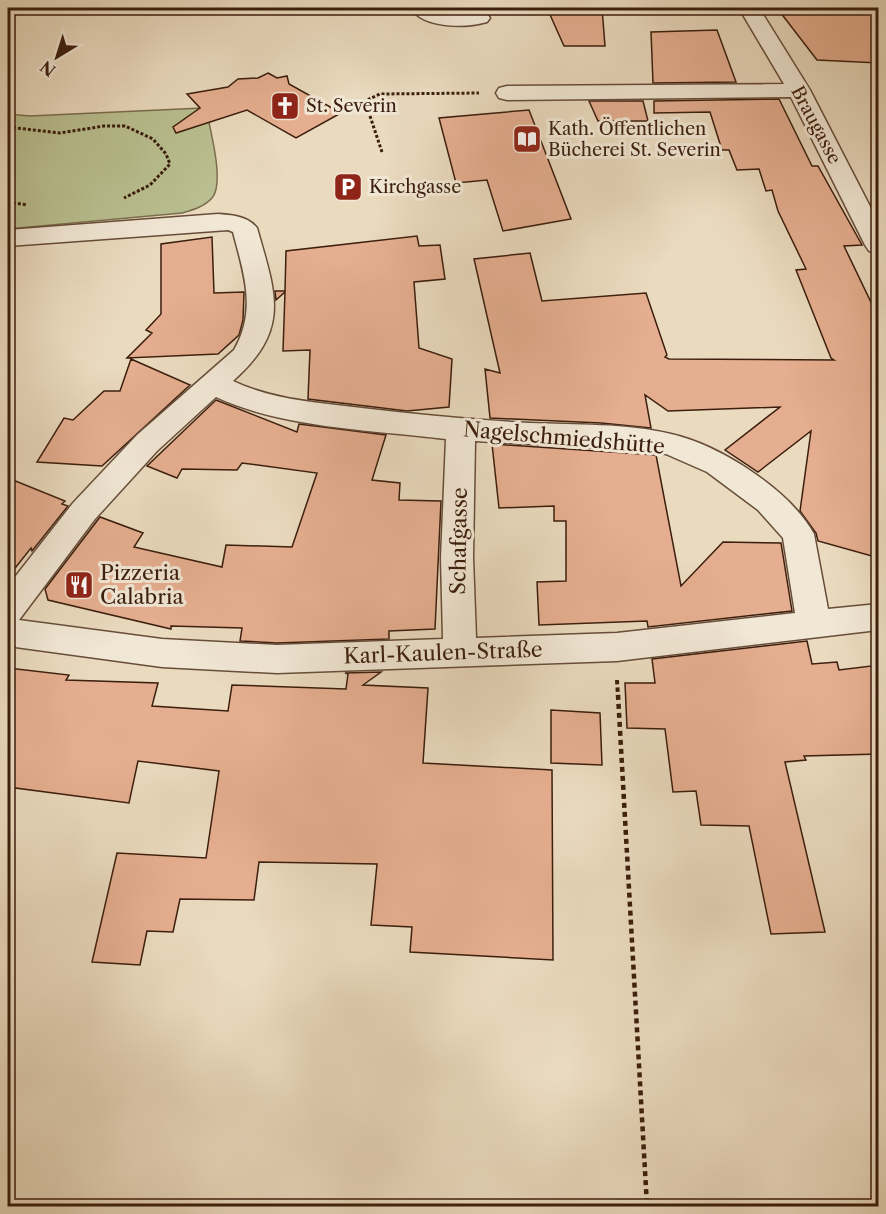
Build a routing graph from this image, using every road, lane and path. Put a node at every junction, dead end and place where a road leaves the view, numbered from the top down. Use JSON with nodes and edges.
{"nodes":[{"id":1,"x":420,"y":8,"type":"edge"},
{"id":2,"x":749,"y":8,"type":"edge"},
{"id":3,"x":480,"y":18,"type":"dead end"},
{"id":4,"x":800,"y":90,"type":"junction"},
{"id":5,"x":507,"y":93,"type":"joint"},
{"id":6,"x":8,"y":127,"type":"edge"},
{"id":7,"x":382,"y":152,"type":"dead end"},
{"id":8,"x":119,"y":200,"type":"dead end"},
{"id":9,"x":8,"y":202,"type":"edge"},
{"id":10,"x":35,"y":205,"type":"dead end"},
{"id":11,"x":8,"y":238,"type":"edge"},
{"id":12,"x":879,"y":245,"type":"edge"},
{"id":13,"x":214,"y":384,"type":"junction"},
{"id":14,"x":461,"y":430,"type":"junction"},
{"id":15,"x":8,"y":610,"type":"edge"},
{"id":16,"x":879,"y":617,"type":"edge"},
{"id":17,"x":814,"y":625,"type":"junction"},
{"id":18,"x":8,"y":632,"type":"edge"},
{"id":19,"x":616,"y":647,"type":"junction"},
{"id":20,"x":459,"y":653,"type":"junction"},
{"id":21,"x":647,"y":1206,"type":"edge"}],
"edges":[{"from":1,"to":3,"type":"street"},
{"from":2,"to":4,"type":"street","name":"Braugasse"},
{"from":4,"to":5,"type":"street"},
{"from":4,"to":12,"type":"street","name":"Braugasse"},
{"from":5,"to":7,"type":"path"},
{"from":6,"to":8,"type":"path"},
{"from":9,"to":10,"type":"path"},
{"from":11,"to":13,"type":"street"},
{"from":13,"to":14,"type":"street","name":"Nagelschmiedshütte"},
{"from":13,"to":15,"type":"street"},
{"from":14,"to":17,"type":"street","name":"Nagelschmiedshütte"},
{"from":14,"to":20,"type":"street","name":"Schafgasse"},
{"from":16,"to":17,"type":"street","name":"Karl-Kaulen-Straße"},
{"from":17,"to":19,"type":"street","name":"Karl-Kaulen-Straße"},
{"from":18,"to":20,"type":"street","name":"Karl-Kaulen-Straße"},
{"from":19,"to":20,"type":"street","name":"Karl-Kaulen-Straße"},
{"from":19,"to":21,"type":"path"}]}
